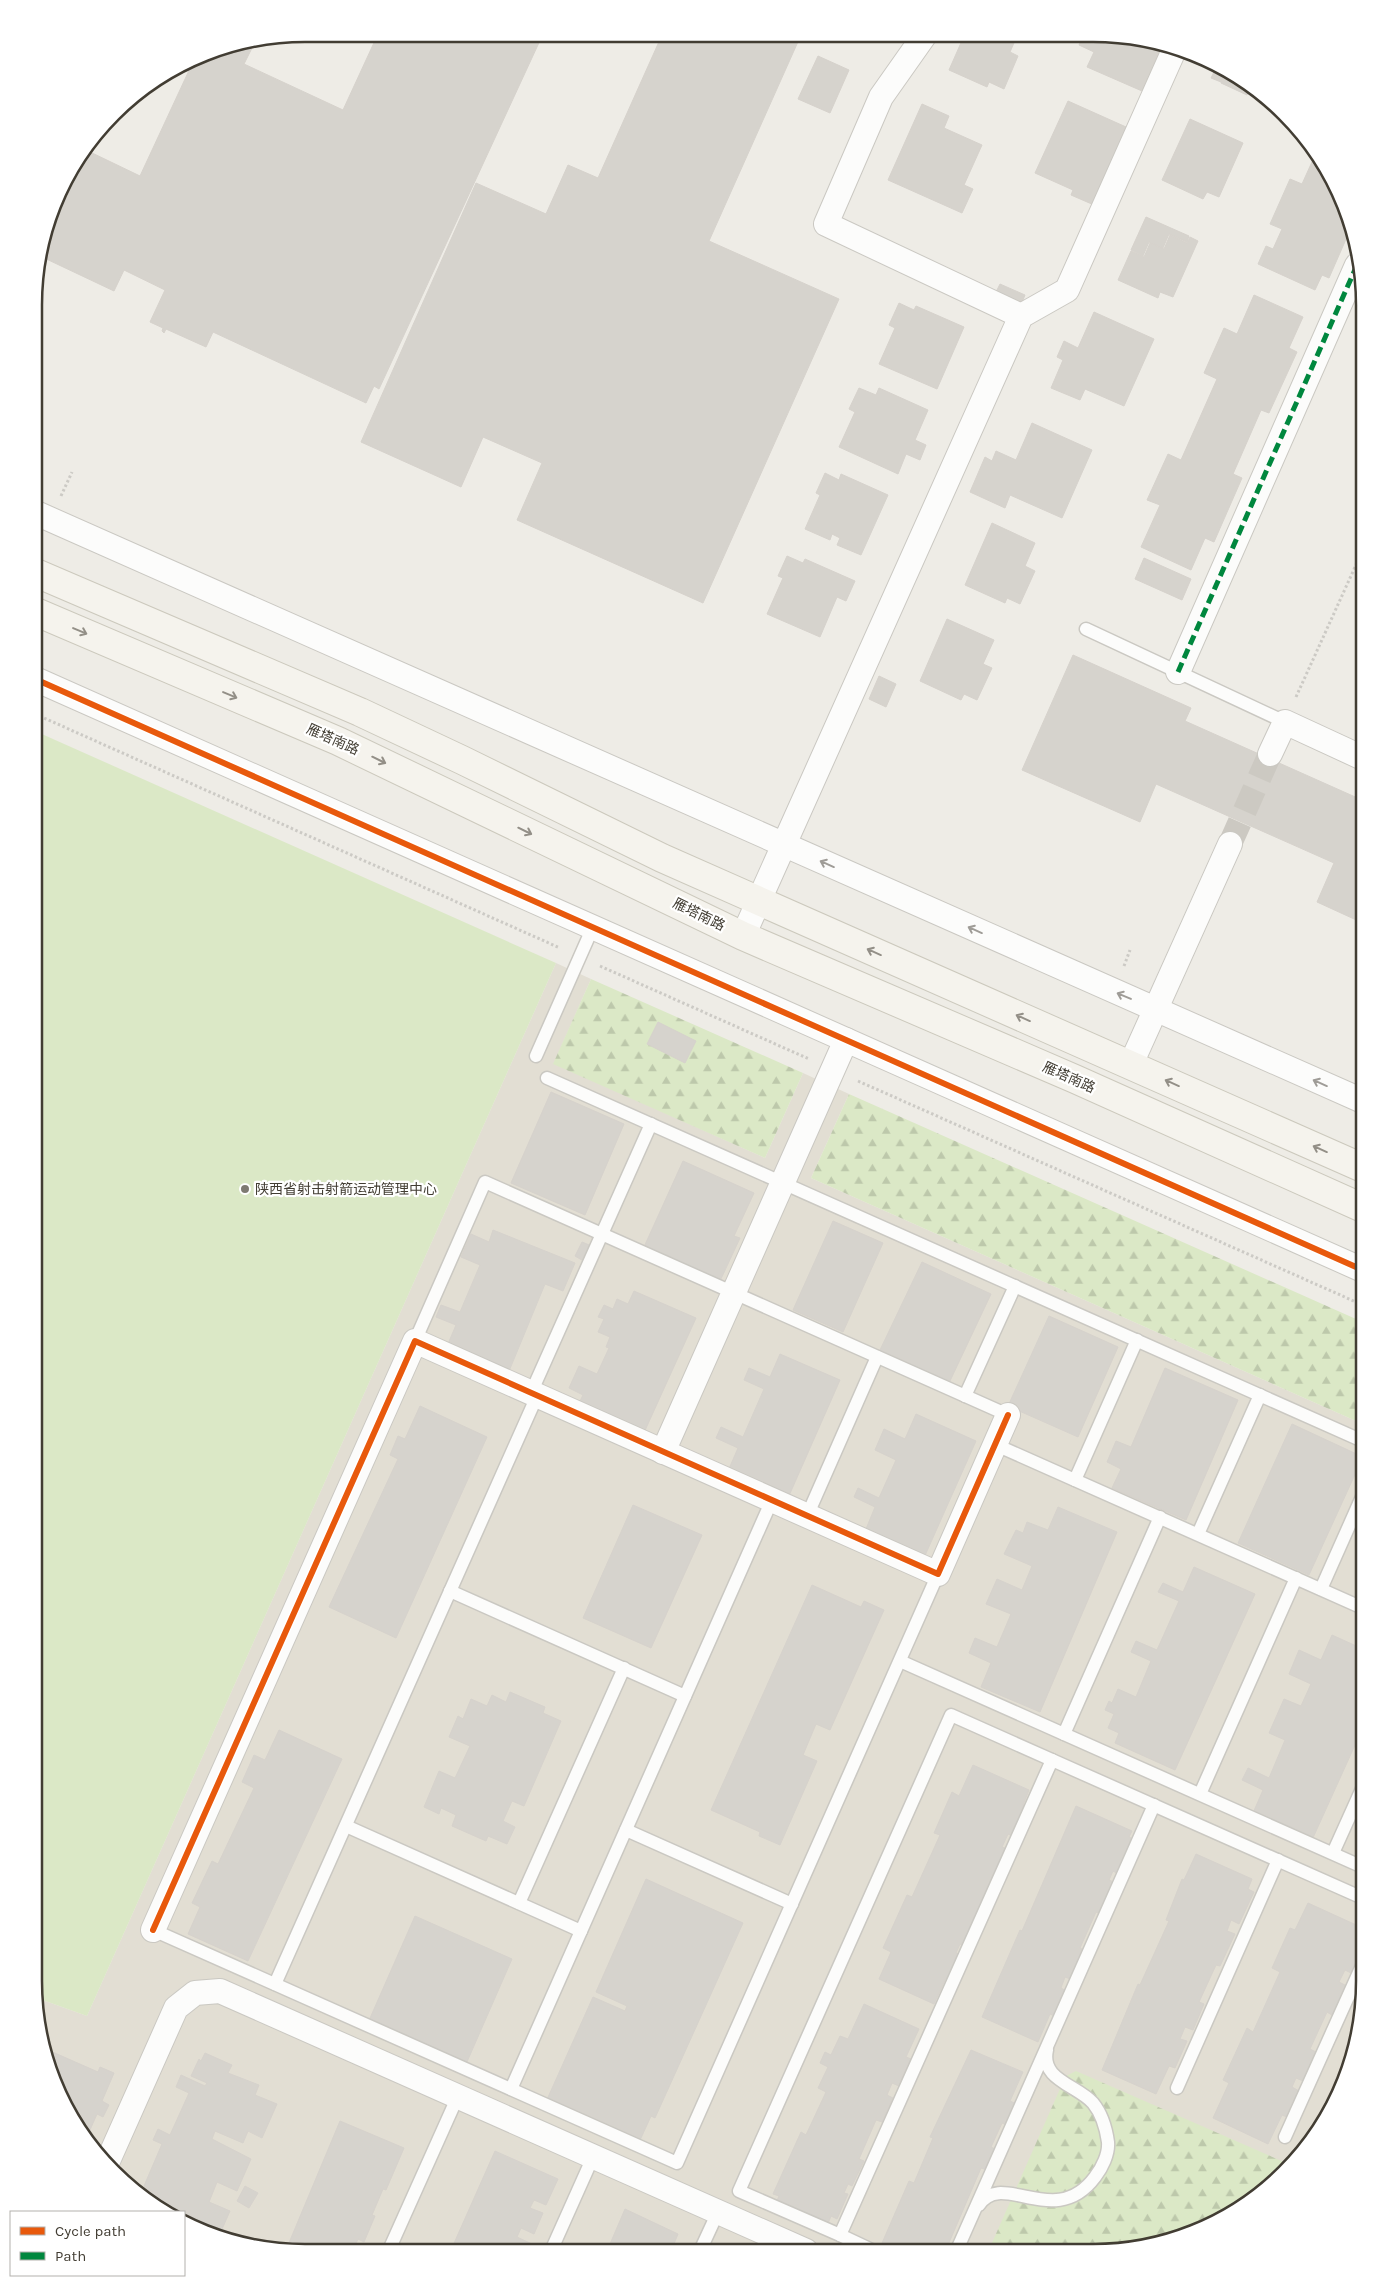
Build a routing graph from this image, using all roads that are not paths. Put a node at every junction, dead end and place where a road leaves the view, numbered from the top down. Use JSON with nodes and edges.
{"nodes":[{"id":1,"x":920,"y":42,"type":"edge"},
{"id":2,"x":1172,"y":54,"type":"edge"},
{"id":3,"x":1354,"y":272,"type":"edge"},
{"id":4,"x":1021,"y":316,"type":"junction"},
{"id":5,"x":42,"y":516,"type":"edge"},
{"id":6,"x":42,"y":576,"type":"edge"},
{"id":7,"x":42,"y":615,"type":"edge"},
{"id":8,"x":1086,"y":629,"type":"dead end"},
{"id":9,"x":1178,"y":672,"type":"junction"},
{"id":10,"x":42,"y":682,"type":"edge"},
{"id":11,"x":1285,"y":722,"type":"junction"},
{"id":12,"x":1270,"y":754,"type":"tunnel mouth"},
{"id":13,"x":1356,"y":755,"type":"edge"},
{"id":14,"x":783,"y":844,"type":"junction"},
{"id":15,"x":1230,"y":844,"type":"tunnel mouth"},
{"id":16,"x":756,"y":901,"type":"junction"},
{"id":17,"x":593,"y":927,"type":"junction"},
{"id":18,"x":743,"y":936,"type":"junction"},
{"id":19,"x":1156,"y":1010,"type":"junction"},
{"id":20,"x":846,"y":1040,"type":"junction"},
{"id":21,"x":536,"y":1056,"type":"dead end"},
{"id":22,"x":1131,"y":1064,"type":"junction"},
{"id":23,"x":547,"y":1078,"type":"dead end"},
{"id":24,"x":1356,"y":1098,"type":"edge"},
{"id":25,"x":651,"y":1124,"type":"junction"},
{"id":26,"x":1356,"y":1164,"type":"edge"},
{"id":27,"x":782,"y":1182,"type":"junction"},
{"id":28,"x":1356,"y":1205,"type":"edge"},
{"id":29,"x":602,"y":1234,"type":"junction"},
{"id":30,"x":1356,"y":1267,"type":"edge"},
{"id":31,"x":1015,"y":1286,"type":"junction"},
{"id":32,"x":733,"y":1293,"type":"junction"},
{"id":33,"x":1137,"y":1340,"type":"junction"},
{"id":34,"x":415,"y":1341,"type":"junction"},
{"id":35,"x":877,"y":1357,"type":"junction"},
{"id":36,"x":534,"y":1394,"type":"junction"},
{"id":37,"x":1260,"y":1395,"type":"junction"},
{"id":38,"x":965,"y":1396,"type":"junction"},
{"id":39,"x":1008,"y":1416,"type":"joint"},
{"id":40,"x":1356,"y":1438,"type":"edge"},
{"id":41,"x":996,"y":1445,"type":"junction"},
{"id":42,"x":662,"y":1452,"type":"junction"},
{"id":43,"x":1075,"y":1480,"type":"junction"},
{"id":44,"x":772,"y":1500,"type":"junction"},
{"id":45,"x":1356,"y":1510,"type":"edge"},
{"id":46,"x":807,"y":1516,"type":"junction"},
{"id":47,"x":1160,"y":1518,"type":"junction"},
{"id":48,"x":1198,"y":1534,"type":"junction"},
{"id":49,"x":938,"y":1574,"type":"junction"},
{"id":50,"x":1296,"y":1578,"type":"junction"},
{"id":51,"x":1321,"y":1589,"type":"junction"},
{"id":52,"x":450,"y":1591,"type":"junction"},
{"id":53,"x":1356,"y":1605,"type":"edge"},
{"id":54,"x":900,"y":1661,"type":"junction"},
{"id":55,"x":624,"y":1668,"type":"junction"},
{"id":56,"x":685,"y":1696,"type":"junction"},
{"id":57,"x":1064,"y":1734,"type":"junction"},
{"id":58,"x":1052,"y":1760,"type":"junction"},
{"id":59,"x":1200,"y":1794,"type":"junction"},
{"id":60,"x":1356,"y":1802,"type":"edge"},
{"id":61,"x":1154,"y":1805,"type":"junction"},
{"id":62,"x":346,"y":1826,"type":"junction"},
{"id":63,"x":626,"y":1830,"type":"junction"},
{"id":64,"x":1333,"y":1853,"type":"junction"},
{"id":65,"x":1278,"y":1860,"type":"junction"},
{"id":66,"x":1356,"y":1864,"type":"edge"},
{"id":67,"x":1356,"y":1895,"type":"edge"},
{"id":68,"x":519,"y":1904,"type":"junction"},
{"id":69,"x":792,"y":1904,"type":"junction"},
{"id":70,"x":153,"y":1930,"type":"joint"},
{"id":71,"x":581,"y":1931,"type":"junction"},
{"id":72,"x":1356,"y":1978,"type":"edge"},
{"id":73,"x":275,"y":1984,"type":"junction"},
{"id":74,"x":1048,"y":2043,"type":"junction"},
{"id":75,"x":1177,"y":2088,"type":"dead end"},
{"id":76,"x":510,"y":2089,"type":"junction"},
{"id":77,"x":458,"y":2096,"type":"junction"},
{"id":78,"x":1285,"y":2137,"type":"dead end"},
{"id":79,"x":110,"y":2156,"type":"edge"},
{"id":80,"x":593,"y":2157,"type":"junction"},
{"id":81,"x":718,"y":2212,"type":"junction"},
{"id":82,"x":972,"y":2215,"type":"junction"},
{"id":83,"x":840,"y":2236,"type":"junction"},
{"id":84,"x":392,"y":2244,"type":"edge"},
{"id":85,"x":554,"y":2244,"type":"edge"},
{"id":86,"x":703,"y":2244,"type":"edge"},
{"id":87,"x":788,"y":2244,"type":"edge"},
{"id":88,"x":858,"y":2244,"type":"edge"},
{"id":89,"x":959,"y":2244,"type":"edge"}],
"edges":[{"from":1,"to":4,"type":"street"},
{"from":2,"to":4,"type":"street"},
{"from":3,"to":9,"type":"street"},
{"from":4,"to":14,"type":"street"},
{"from":5,"to":14,"type":"street"},
{"from":6,"to":16,"type":"main road"},
{"from":7,"to":18,"type":"main road","name":"雁塔南路","one_way":true},
{"from":8,"to":9,"type":"lane"},
{"from":9,"to":11,"type":"lane"},
{"from":10,"to":17,"type":"street"},
{"from":11,"to":12,"type":"street"},
{"from":11,"to":13,"type":"street"},
{"from":14,"to":16,"type":"street"},
{"from":19,"to":14,"type":"street","one_way":true},
{"from":15,"to":19,"type":"street"},
{"from":16,"to":18,"type":"street"},
{"from":22,"to":16,"type":"main road","one_way":true},
{"from":17,"to":20,"type":"street"},
{"from":17,"to":21,"type":"lane"},
{"from":18,"to":28,"type":"main road","name":"雁塔南路"},
{"from":19,"to":22,"type":"street"},
{"from":24,"to":19,"type":"street","one_way":true},
{"from":20,"to":27,"type":"street"},
{"from":20,"to":30,"type":"street"},
{"from":26,"to":22,"type":"main road","one_way":true},
{"from":23,"to":25,"type":"lane"},
{"from":25,"to":27,"type":"lane"},
{"from":25,"to":29,"type":"lane"},
{"from":27,"to":31,"type":"lane"},
{"from":27,"to":32,"type":"street"},
{"from":29,"to":32,"type":"lane"},
{"from":29,"to":34,"type":"lane"},
{"from":29,"to":36,"type":"lane"},
{"from":31,"to":33,"type":"lane"},
{"from":31,"to":38,"type":"lane"},
{"from":32,"to":35,"type":"lane"},
{"from":32,"to":42,"type":"street"},
{"from":33,"to":37,"type":"lane"},
{"from":33,"to":43,"type":"lane"},
{"from":34,"to":36,"type":"street"},
{"from":34,"to":70,"type":"street"},
{"from":35,"to":38,"type":"lane"},
{"from":35,"to":46,"type":"lane"},
{"from":36,"to":42,"type":"street"},
{"from":36,"to":52,"type":"lane"},
{"from":37,"to":40,"type":"lane"},
{"from":37,"to":48,"type":"lane"},
{"from":38,"to":39,"type":"lane"},
{"from":39,"to":41,"type":"street"},
{"from":41,"to":43,"type":"lane"},
{"from":41,"to":49,"type":"street"},
{"from":42,"to":44,"type":"street"},
{"from":43,"to":47,"type":"lane"},
{"from":44,"to":46,"type":"street"},
{"from":44,"to":56,"type":"lane"},
{"from":45,"to":51,"type":"lane"},
{"from":46,"to":49,"type":"street"},
{"from":47,"to":48,"type":"lane"},
{"from":47,"to":57,"type":"lane"},
{"from":48,"to":50,"type":"lane"},
{"from":49,"to":54,"type":"lane"},
{"from":50,"to":51,"type":"lane"},
{"from":50,"to":59,"type":"lane"},
{"from":51,"to":53,"type":"lane"},
{"from":52,"to":55,"type":"lane"},
{"from":52,"to":62,"type":"lane"},
{"from":54,"to":57,"type":"lane"},
{"from":54,"to":69,"type":"lane"},
{"from":55,"to":56,"type":"lane"},
{"from":55,"to":68,"type":"lane"},
{"from":56,"to":63,"type":"lane"},
{"from":57,"to":59,"type":"lane"},
{"from":58,"to":61,"type":"lane"},
{"from":58,"to":83,"type":"lane"},
{"from":58,"to":83,"type":"lane"},
{"from":59,"to":64,"type":"lane"},
{"from":60,"to":64,"type":"lane"},
{"from":61,"to":65,"type":"lane"},
{"from":61,"to":74,"type":"lane"},
{"from":62,"to":68,"type":"lane"},
{"from":62,"to":73,"type":"lane"},
{"from":63,"to":69,"type":"lane"},
{"from":63,"to":71,"type":"lane"},
{"from":64,"to":66,"type":"lane"},
{"from":65,"to":67,"type":"lane"},
{"from":65,"to":75,"type":"lane"},
{"from":68,"to":71,"type":"lane"},
{"from":69,"to":76,"type":"lane"},
{"from":70,"to":73,"type":"lane"},
{"from":71,"to":76,"type":"lane"},
{"from":72,"to":78,"type":"lane"},
{"from":73,"to":76,"type":"lane"},
{"from":74,"to":82,"type":"lane"},
{"from":74,"to":82,"type":"lane"},
{"from":77,"to":79,"type":"street"},
{"from":77,"to":80,"type":"street"},
{"from":77,"to":84,"type":"lane"},
{"from":80,"to":81,"type":"street"},
{"from":80,"to":85,"type":"lane"},
{"from":81,"to":86,"type":"lane"},
{"from":81,"to":87,"type":"street"},
{"from":82,"to":89,"type":"lane"},
{"from":83,"to":88,"type":"lane"}]}
